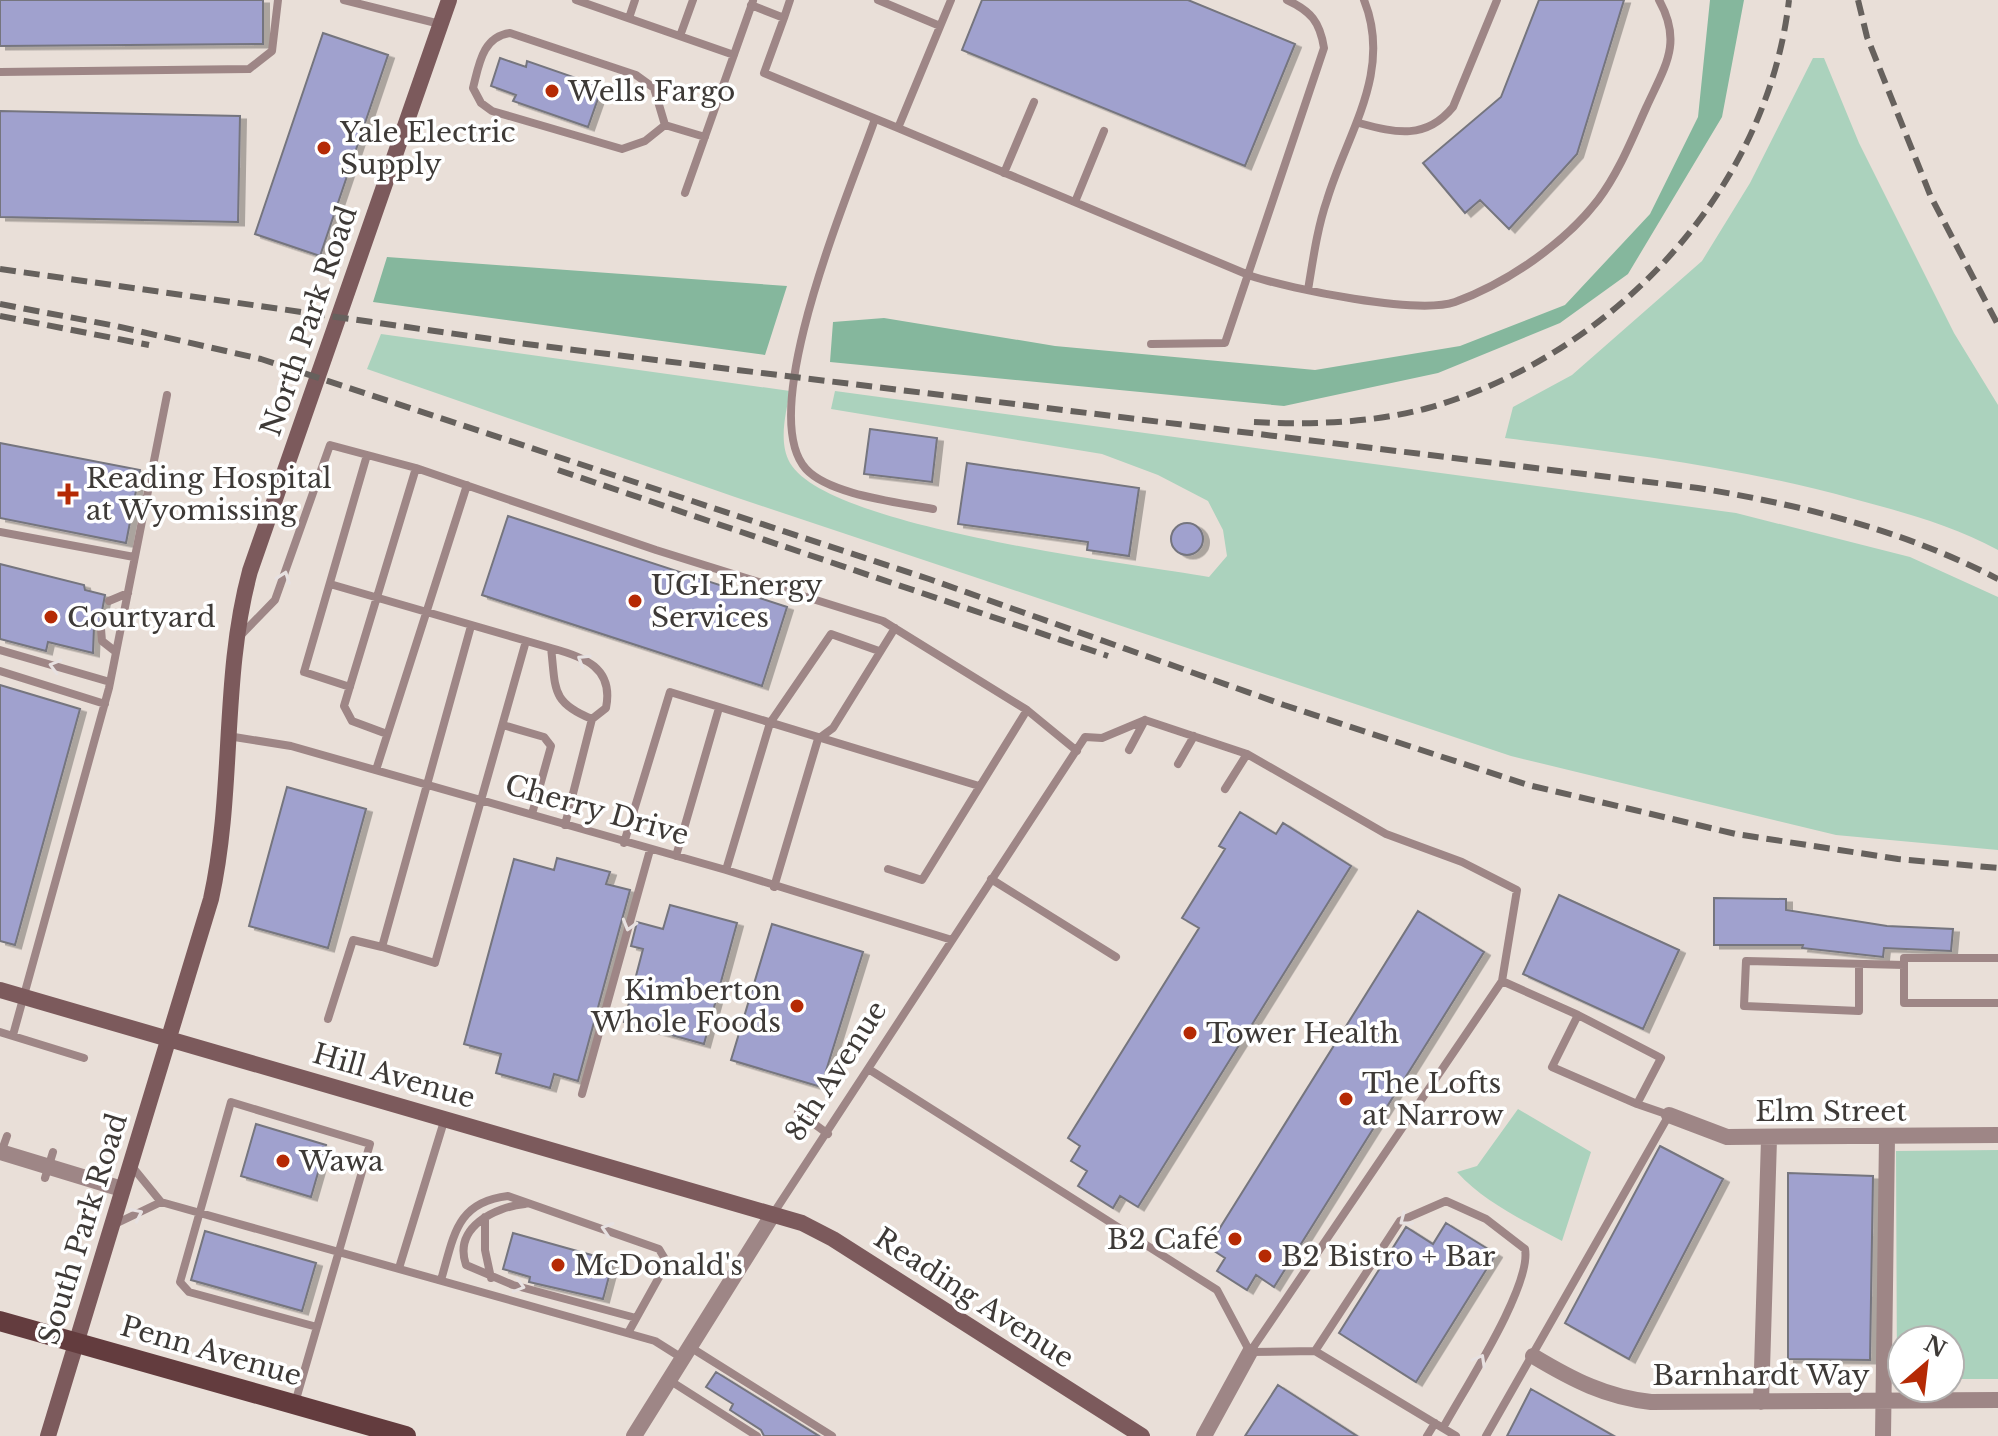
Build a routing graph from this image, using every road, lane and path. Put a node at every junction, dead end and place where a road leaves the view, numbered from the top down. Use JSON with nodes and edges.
{"nodes":[{"id":1,"x":278,"y":0,"type":"edge"},
{"id":2,"x":346,"y":0,"type":"edge"},
{"id":3,"x":449,"y":0,"type":"edge"},
{"id":4,"x":576,"y":0,"type":"edge"},
{"id":5,"x":635,"y":0,"type":"edge"},
{"id":6,"x":693,"y":0,"type":"edge"},
{"id":7,"x":790,"y":0,"type":"edge"},
{"id":8,"x":878,"y":0,"type":"edge"},
{"id":9,"x":951,"y":0,"type":"edge"},
{"id":10,"x":1287,"y":0,"type":"edge"},
{"id":11,"x":1497,"y":0,"type":"edge"},
{"id":12,"x":1659,"y":0,"type":"edge"},
{"id":13,"x":1367,"y":1,"type":"edge"},
{"id":14,"x":752,"y":2,"type":"edge"},
{"id":15,"x":629,"y":18,"type":"junction"},
{"id":16,"x":784,"y":18,"type":"junction"},
{"id":17,"x":440,"y":24,"type":"junction"},
{"id":18,"x":940,"y":26,"type":"junction"},
{"id":19,"x":680,"y":36,"type":"junction"},
{"id":20,"x":734,"y":55,"type":"junction"},
{"id":21,"x":0,"y":72,"type":"edge"},
{"id":22,"x":1034,"y":102,"type":"dead end"},
{"id":23,"x":875,"y":119,"type":"junction"},
{"id":24,"x":1359,"y":123,"type":"junction"},
{"id":25,"x":665,"y":125,"type":"junction"},
{"id":26,"x":898,"y":128,"type":"junction"},
{"id":27,"x":1104,"y":131,"type":"dead end"},
{"id":28,"x":705,"y":137,"type":"junction"},
{"id":29,"x":1004,"y":173,"type":"junction"},
{"id":30,"x":685,"y":193,"type":"dead end"},
{"id":31,"x":1075,"y":202,"type":"junction"},
{"id":32,"x":1251,"y":276,"type":"junction"},
{"id":33,"x":1308,"y":290,"type":"junction"},
{"id":34,"x":1151,"y":344,"type":"dead end"},
{"id":35,"x":167,"y":395,"type":"dead end"},
{"id":36,"x":367,"y":455,"type":"junction"},
{"id":37,"x":416,"y":468,"type":"junction"},
{"id":38,"x":467,"y":485,"type":"junction"},
{"id":39,"x":933,"y":509,"type":"dead end"},
{"id":40,"x":0,"y":532,"type":"edge"},
{"id":41,"x":134,"y":557,"type":"junction"},
{"id":42,"x":330,"y":584,"type":"junction"},
{"id":43,"x":128,"y":593,"type":"junction"},
{"id":44,"x":377,"y":599,"type":"junction"},
{"id":45,"x":109,"y":601,"type":"dead end"},
{"id":46,"x":424,"y":614,"type":"junction"},
{"id":47,"x":471,"y":626,"type":"junction"},
{"id":48,"x":895,"y":628,"type":"junction"},
{"id":49,"x":101,"y":629,"type":"dead end"},
{"id":50,"x":237,"y":638,"type":"junction"},
{"id":51,"x":526,"y":641,"type":"junction"},
{"id":52,"x":551,"y":648,"type":"junction"},
{"id":53,"x":0,"y":650,"type":"edge"},
{"id":54,"x":879,"y":651,"type":"junction"},
{"id":55,"x":116,"y":652,"type":"junction"},
{"id":56,"x":0,"y":671,"type":"edge"},
{"id":57,"x":110,"y":682,"type":"junction"},
{"id":58,"x":350,"y":687,"type":"junction"},
{"id":59,"x":105,"y":704,"type":"junction"},
{"id":60,"x":719,"y":708,"type":"junction"},
{"id":61,"x":1027,"y":710,"type":"junction"},
{"id":62,"x":592,"y":719,"type":"junction"},
{"id":63,"x":1145,"y":720,"type":"junction"},
{"id":64,"x":770,"y":723,"type":"junction"},
{"id":65,"x":503,"y":725,"type":"junction"},
{"id":66,"x":387,"y":734,"type":"junction"},
{"id":67,"x":227,"y":736,"type":"junction"},
{"id":68,"x":1194,"y":736,"type":"junction"},
{"id":69,"x":818,"y":739,"type":"junction"},
{"id":70,"x":1129,"y":750,"type":"dead end"},
{"id":71,"x":1077,"y":751,"type":"junction"},
{"id":72,"x":1247,"y":754,"type":"junction"},
{"id":73,"x":1178,"y":764,"type":"dead end"},
{"id":74,"x":376,"y":770,"type":"junction"},
{"id":75,"x":430,"y":785,"type":"junction"},
{"id":76,"x":979,"y":786,"type":"junction"},
{"id":77,"x":1225,"y":789,"type":"dead end"},
{"id":78,"x":481,"y":800,"type":"junction"},
{"id":79,"x":532,"y":814,"type":"junction"},
{"id":80,"x":565,"y":825,"type":"junction"},
{"id":81,"x":624,"y":843,"type":"junction"},
{"id":82,"x":650,"y":850,"type":"junction"},
{"id":83,"x":676,"y":856,"type":"junction"},
{"id":84,"x":888,"y":869,"type":"dead end"},
{"id":85,"x":726,"y":870,"type":"junction"},
{"id":86,"x":991,"y":879,"type":"junction"},
{"id":87,"x":774,"y":887,"type":"junction"},
{"id":88,"x":952,"y":940,"type":"junction"},
{"id":89,"x":382,"y":947,"type":"junction"},
{"id":90,"x":1116,"y":957,"type":"dead end"},
{"id":91,"x":1998,"y":958,"type":"edge"},
{"id":92,"x":1859,"y":964,"type":"junction"},
{"id":93,"x":1904,"y":965,"type":"junction"},
{"id":94,"x":1502,"y":981,"type":"junction"},
{"id":95,"x":0,"y":990,"type":"edge"},
{"id":96,"x":24,"y":997,"type":"junction"},
{"id":97,"x":1998,"y":1003,"type":"edge"},
{"id":98,"x":1578,"y":1015,"type":"junction"},
{"id":99,"x":328,"y":1019,"type":"dead end"},
{"id":100,"x":0,"y":1032,"type":"edge"},
{"id":101,"x":13,"y":1035,"type":"junction"},
{"id":102,"x":169,"y":1039,"type":"junction"},
{"id":103,"x":84,"y":1058,"type":"dead end"},
{"id":104,"x":870,"y":1070,"type":"junction"},
{"id":105,"x":582,"y":1094,"type":"dead end"},
{"id":106,"x":1637,"y":1104,"type":"junction"},
{"id":107,"x":798,"y":1112,"type":"dead end"},
{"id":108,"x":1669,"y":1115,"type":"junction"},
{"id":109,"x":445,"y":1118,"type":"junction"},
{"id":110,"x":828,"y":1134,"type":"junction"},
{"id":111,"x":1998,"y":1135,"type":"edge"},
{"id":112,"x":1887,"y":1137,"type":"junction"},
{"id":113,"x":1769,"y":1139,"type":"junction"},
{"id":114,"x":3,"y":1147,"type":"edge"},
{"id":115,"x":130,"y":1164,"type":"junction"},
{"id":116,"x":122,"y":1189,"type":"junction"},
{"id":117,"x":161,"y":1202,"type":"junction"},
{"id":118,"x":530,"y":1203,"type":"junction"},
{"id":119,"x":199,"y":1210,"type":"junction"},
{"id":120,"x":773,"y":1214,"type":"junction"},
{"id":121,"x":485,"y":1216,"type":"junction"},
{"id":122,"x":112,"y":1226,"type":"junction"},
{"id":123,"x":338,"y":1250,"type":"junction"},
{"id":124,"x":399,"y":1268,"type":"junction"},
{"id":125,"x":491,"y":1278,"type":"junction"},
{"id":126,"x":441,"y":1280,"type":"junction"},
{"id":127,"x":636,"y":1318,"type":"junction"},
{"id":128,"x":0,"y":1321,"type":"edge"},
{"id":129,"x":317,"y":1327,"type":"junction"},
{"id":130,"x":628,"y":1333,"type":"junction"},
{"id":131,"x":75,"y":1342,"type":"junction"},
{"id":132,"x":1315,"y":1351,"type":"junction"},
{"id":133,"x":687,"y":1352,"type":"junction"},
{"id":134,"x":1250,"y":1352,"type":"junction"},
{"id":135,"x":1533,"y":1356,"type":"junction"},
{"id":136,"x":669,"y":1380,"type":"junction"},
{"id":137,"x":1998,"y":1400,"type":"edge"},
{"id":138,"x":1883,"y":1401,"type":"junction"},
{"id":139,"x":1761,"y":1402,"type":"junction"},
{"id":140,"x":295,"y":1404,"type":"junction"},
{"id":141,"x":1439,"y":1425,"type":"junction"},
{"id":142,"x":48,"y":1436,"type":"edge"},
{"id":143,"x":406,"y":1436,"type":"edge"},
{"id":144,"x":634,"y":1436,"type":"edge"},
{"id":145,"x":757,"y":1436,"type":"edge"},
{"id":146,"x":832,"y":1436,"type":"edge"},
{"id":147,"x":1142,"y":1436,"type":"edge"},
{"id":148,"x":1204,"y":1436,"type":"edge"},
{"id":149,"x":1427,"y":1436,"type":"edge"},
{"id":150,"x":1456,"y":1436,"type":"edge"},
{"id":151,"x":1486,"y":1436,"type":"edge"},
{"id":152,"x":1883,"y":1436,"type":"edge"}],
"edges":[{"from":1,"to":21,"type":"lane"},
{"from":2,"to":17,"type":"lane"},
{"from":3,"to":17,"type":"street","name":"North Park Road"},
{"from":4,"to":15,"type":"lane"},
{"from":5,"to":15,"type":"lane"},
{"from":6,"to":19,"type":"lane"},
{"from":7,"to":16,"type":"lane"},
{"from":8,"to":18,"type":"lane"},
{"from":9,"to":18,"type":"lane"},
{"from":10,"to":32,"type":"lane"},
{"from":11,"to":24,"type":"lane"},
{"from":12,"to":33,"type":"lane"},
{"from":13,"to":24,"type":"lane"},
{"from":14,"to":16,"type":"lane"},
{"from":14,"to":20,"type":"lane"},
{"from":15,"to":19,"type":"lane"},
{"from":16,"to":23,"type":"lane"},
{"from":17,"to":50,"type":"street","name":"North Park Road"},
{"from":18,"to":26,"type":"lane"},
{"from":19,"to":20,"type":"lane"},
{"from":20,"to":28,"type":"lane"},
{"from":22,"to":29,"type":"lane"},
{"from":23,"to":26,"type":"lane"},
{"from":23,"to":39,"type":"lane"},
{"from":24,"to":33,"type":"lane"},
{"from":25,"to":25,"type":"lane"},
{"from":25,"to":28,"type":"lane"},
{"from":26,"to":29,"type":"lane"},
{"from":27,"to":31,"type":"lane"},
{"from":28,"to":30,"type":"lane"},
{"from":29,"to":31,"type":"lane"},
{"from":31,"to":32,"type":"lane"},
{"from":32,"to":33,"type":"lane"},
{"from":32,"to":34,"type":"lane"},
{"from":35,"to":41,"type":"lane"},
{"from":36,"to":37,"type":"lane"},
{"from":36,"to":42,"type":"lane"},
{"from":50,"to":36,"type":"lane","one_way":true},
{"from":37,"to":38,"type":"lane"},
{"from":37,"to":44,"type":"lane"},
{"from":38,"to":46,"type":"lane"},
{"from":38,"to":48,"type":"lane"},
{"from":40,"to":41,"type":"lane"},
{"from":41,"to":43,"type":"lane"},
{"from":42,"to":44,"type":"lane"},
{"from":42,"to":58,"type":"lane"},
{"from":43,"to":45,"type":"lane"},
{"from":43,"to":55,"type":"lane"},
{"from":44,"to":46,"type":"lane"},
{"from":44,"to":58,"type":"lane"},
{"from":46,"to":47,"type":"lane"},
{"from":46,"to":66,"type":"lane"},
{"from":47,"to":51,"type":"lane"},
{"from":47,"to":75,"type":"lane"},
{"from":48,"to":54,"type":"lane"},
{"from":48,"to":61,"type":"lane"},
{"from":49,"to":55,"type":"lane"},
{"from":50,"to":67,"type":"street","name":"North Park Road"},
{"from":51,"to":52,"type":"lane"},
{"from":51,"to":65,"type":"lane"},
{"from":52,"to":62,"type":"lane"},
{"from":62,"to":52,"type":"lane","one_way":true},
{"from":57,"to":53,"type":"lane","one_way":true},
{"from":54,"to":64,"type":"lane"},
{"from":54,"to":69,"type":"lane"},
{"from":55,"to":57,"type":"lane"},
{"from":56,"to":59,"type":"lane"},
{"from":57,"to":59,"type":"lane"},
{"from":58,"to":66,"type":"lane"},
{"from":59,"to":96,"type":"lane"},
{"from":60,"to":64,"type":"lane"},
{"from":60,"to":81,"type":"lane"},
{"from":60,"to":83,"type":"lane"},
{"from":61,"to":71,"type":"lane"},
{"from":61,"to":76,"type":"lane"},
{"from":62,"to":80,"type":"lane"},
{"from":63,"to":68,"type":"lane"},
{"from":63,"to":70,"type":"lane"},
{"from":63,"to":71,"type":"lane","name":"8th Avenue"},
{"from":64,"to":69,"type":"lane"},
{"from":64,"to":85,"type":"lane"},
{"from":65,"to":78,"type":"lane"},
{"from":65,"to":79,"type":"lane"},
{"from":66,"to":74,"type":"lane"},
{"from":67,"to":74,"type":"lane","name":"Cherry Drive"},
{"from":67,"to":102,"type":"street","name":"North Park Road"},
{"from":68,"to":72,"type":"lane"},
{"from":68,"to":73,"type":"lane"},
{"from":69,"to":76,"type":"lane"},
{"from":69,"to":87,"type":"lane"},
{"from":71,"to":86,"type":"lane","name":"8th Avenue"},
{"from":72,"to":77,"type":"lane"},
{"from":72,"to":94,"type":"lane"},
{"from":74,"to":75,"type":"lane","name":"Cherry Drive"},
{"from":75,"to":78,"type":"lane","name":"Cherry Drive"},
{"from":75,"to":89,"type":"lane"},
{"from":76,"to":84,"type":"lane"},
{"from":78,"to":79,"type":"lane","name":"Cherry Drive"},
{"from":78,"to":89,"type":"lane"},
{"from":79,"to":80,"type":"lane","name":"Cherry Drive"},
{"from":80,"to":81,"type":"lane","name":"Cherry Drive"},
{"from":81,"to":82,"type":"lane","name":"Cherry Drive"},
{"from":82,"to":83,"type":"lane","name":"Cherry Drive"},
{"from":82,"to":105,"type":"lane","one_way":true},
{"from":83,"to":85,"type":"lane","name":"Cherry Drive"},
{"from":85,"to":87,"type":"lane","name":"Cherry Drive"},
{"from":86,"to":88,"type":"lane","name":"8th Avenue"},
{"from":86,"to":90,"type":"lane"},
{"from":87,"to":88,"type":"lane","name":"Cherry Drive"},
{"from":88,"to":104,"type":"lane","name":"8th Avenue"},
{"from":89,"to":99,"type":"lane"},
{"from":91,"to":93,"type":"lane"},
{"from":92,"to":92,"type":"lane"},
{"from":92,"to":93,"type":"lane"},
{"from":93,"to":97,"type":"lane"},
{"from":94,"to":98,"type":"lane"},
{"from":94,"to":134,"type":"lane"},
{"from":95,"to":96,"type":"street","name":"Hill Avenue"},
{"from":96,"to":101,"type":"lane"},
{"from":96,"to":102,"type":"street","name":"Hill Avenue"},
{"from":98,"to":106,"type":"lane"},
{"from":98,"to":106,"type":"lane"},
{"from":100,"to":101,"type":"lane"},
{"from":101,"to":103,"type":"lane"},
{"from":102,"to":109,"type":"street","name":"Hill Avenue"},
{"from":102,"to":115,"type":"street","name":"South Park Road"},
{"from":104,"to":110,"type":"lane","name":"8th Avenue"},
{"from":104,"to":134,"type":"lane"},
{"from":106,"to":108,"type":"lane"},
{"from":107,"to":110,"type":"lane"},
{"from":108,"to":113,"type":"street","name":"Elm Street"},
{"from":108,"to":135,"type":"lane"},
{"from":109,"to":120,"type":"street","name":"Hill Avenue"},
{"from":109,"to":124,"type":"lane"},
{"from":110,"to":120,"type":"lane","name":"8th Avenue"},
{"from":111,"to":112,"type":"street","name":"Elm Street"},
{"from":112,"to":113,"type":"street","name":"Elm Street"},
{"from":112,"to":138,"type":"street"},
{"from":113,"to":139,"type":"street"},
{"from":114,"to":116,"type":"street"},
{"from":115,"to":116,"type":"street","name":"South Park Road"},
{"from":115,"to":117,"type":"lane"},
{"from":116,"to":122,"type":"street","name":"South Park Road"},
{"from":117,"to":119,"type":"lane"},
{"from":122,"to":117,"type":"lane","one_way":true},
{"from":118,"to":121,"type":"lane"},
{"from":118,"to":126,"type":"lane"},
{"from":127,"to":118,"type":"lane","one_way":true},
{"from":119,"to":123,"type":"lane"},
{"from":119,"to":123,"type":"lane"},
{"from":119,"to":129,"type":"lane"},
{"from":120,"to":133,"type":"street","name":"8th Avenue"},
{"from":120,"to":147,"type":"street","name":"Reading Avenue"},
{"from":121,"to":125,"type":"lane"},
{"from":121,"to":125,"type":"lane"},
{"from":122,"to":131,"type":"street","name":"South Park Road"},
{"from":123,"to":124,"type":"lane"},
{"from":123,"to":129,"type":"lane"},
{"from":124,"to":126,"type":"lane"},
{"from":125,"to":127,"type":"lane","one_way":true},
{"from":126,"to":130,"type":"lane"},
{"from":127,"to":130,"type":"lane"},
{"from":128,"to":131,"type":"main road","name":"Penn Avenue"},
{"from":129,"to":140,"type":"lane"},
{"from":130,"to":133,"type":"lane"},
{"from":131,"to":140,"type":"main road","name":"Penn Avenue"},
{"from":131,"to":142,"type":"street","name":"South Park Road"},
{"from":132,"to":134,"type":"lane"},
{"from":132,"to":141,"type":"lane"},
{"from":141,"to":132,"type":"lane","one_way":true},
{"from":133,"to":136,"type":"street","name":"8th Avenue"},
{"from":133,"to":146,"type":"lane"},
{"from":134,"to":148,"type":"street"},
{"from":135,"to":139,"type":"street","name":"Barnhardt Way"},
{"from":135,"to":151,"type":"lane"},
{"from":136,"to":144,"type":"street","name":"8th Avenue"},
{"from":136,"to":145,"type":"lane"},
{"from":137,"to":138,"type":"street","name":"Barnhardt Way"},
{"from":138,"to":139,"type":"street","name":"Barnhardt Way"},
{"from":138,"to":152,"type":"street"},
{"from":140,"to":143,"type":"main road","name":"Penn Avenue"},
{"from":141,"to":149,"type":"lane"},
{"from":141,"to":150,"type":"lane"}]}
